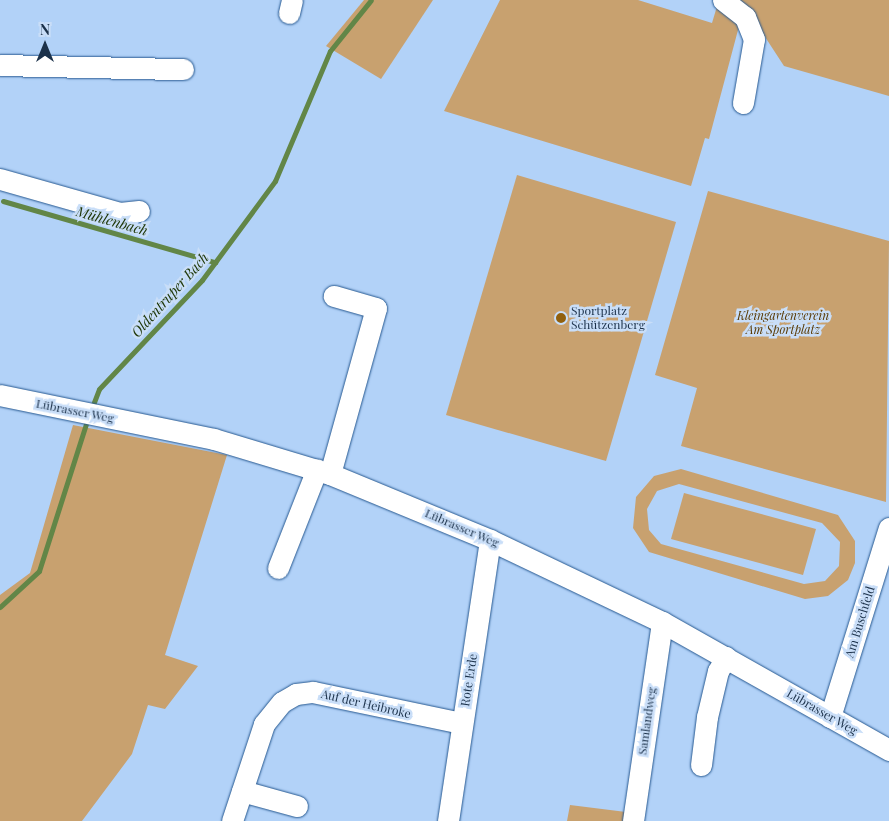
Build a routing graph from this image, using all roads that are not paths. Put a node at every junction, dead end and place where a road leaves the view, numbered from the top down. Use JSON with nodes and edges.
{"nodes":[{"id":1,"x":724,"y":0,"type":"edge"},
{"id":2,"x":0,"y":66,"type":"edge"},
{"id":3,"x":183,"y":69,"type":"dead end"},
{"id":4,"x":743,"y":103,"type":"dead end"},
{"id":5,"x":0,"y":179,"type":"edge"},
{"id":6,"x":140,"y":211,"type":"dead end"},
{"id":7,"x":334,"y":296,"type":"dead end"},
{"id":8,"x":0,"y":395,"type":"edge"},
{"id":9,"x":323,"y":471,"type":"junction"},
{"id":10,"x":889,"y":528,"type":"edge"},
{"id":11,"x":490,"y":540,"type":"junction"},
{"id":12,"x":278,"y":568,"type":"dead end"},
{"id":13,"x":662,"y":622,"type":"junction"},
{"id":14,"x":726,"y":658,"type":"junction"},
{"id":15,"x":830,"y":717,"type":"junction"},
{"id":16,"x":462,"y":723,"type":"junction"},
{"id":17,"x":889,"y":750,"type":"edge"},
{"id":18,"x":702,"y":765,"type":"dead end"},
{"id":19,"x":242,"y":791,"type":"junction"},
{"id":20,"x":297,"y":806,"type":"dead end"},
{"id":21,"x":232,"y":821,"type":"edge"},
{"id":22,"x":448,"y":821,"type":"edge"},
{"id":23,"x":633,"y":821,"type":"edge"}],
"edges":[{"from":1,"to":4,"type":"street"},
{"from":2,"to":3,"type":"street"},
{"from":5,"to":6,"type":"street"},
{"from":7,"to":9,"type":"street"},
{"from":8,"to":9,"type":"street","name":"Lübrasser Weg"},
{"from":9,"to":11,"type":"street","name":"Lübrasser Weg"},
{"from":9,"to":12,"type":"street"},
{"from":10,"to":15,"type":"street","name":"Am Buschfeld"},
{"from":11,"to":13,"type":"street","name":"Lübrasser Weg"},
{"from":11,"to":16,"type":"street","name":"Rote Erde"},
{"from":13,"to":14,"type":"street","name":"Lübrasser Weg"},
{"from":13,"to":23,"type":"street","name":"Samlandweg"},
{"from":14,"to":15,"type":"street","name":"Lübrasser Weg"},
{"from":14,"to":18,"type":"street"},
{"from":15,"to":17,"type":"street","name":"Lübrasser Weg"},
{"from":16,"to":19,"type":"street","name":"Auf der Heibroke"},
{"from":16,"to":22,"type":"street","name":"Rote Erde"},
{"from":19,"to":20,"type":"street"},
{"from":19,"to":21,"type":"street","name":"Auf der Heibroke"}]}
